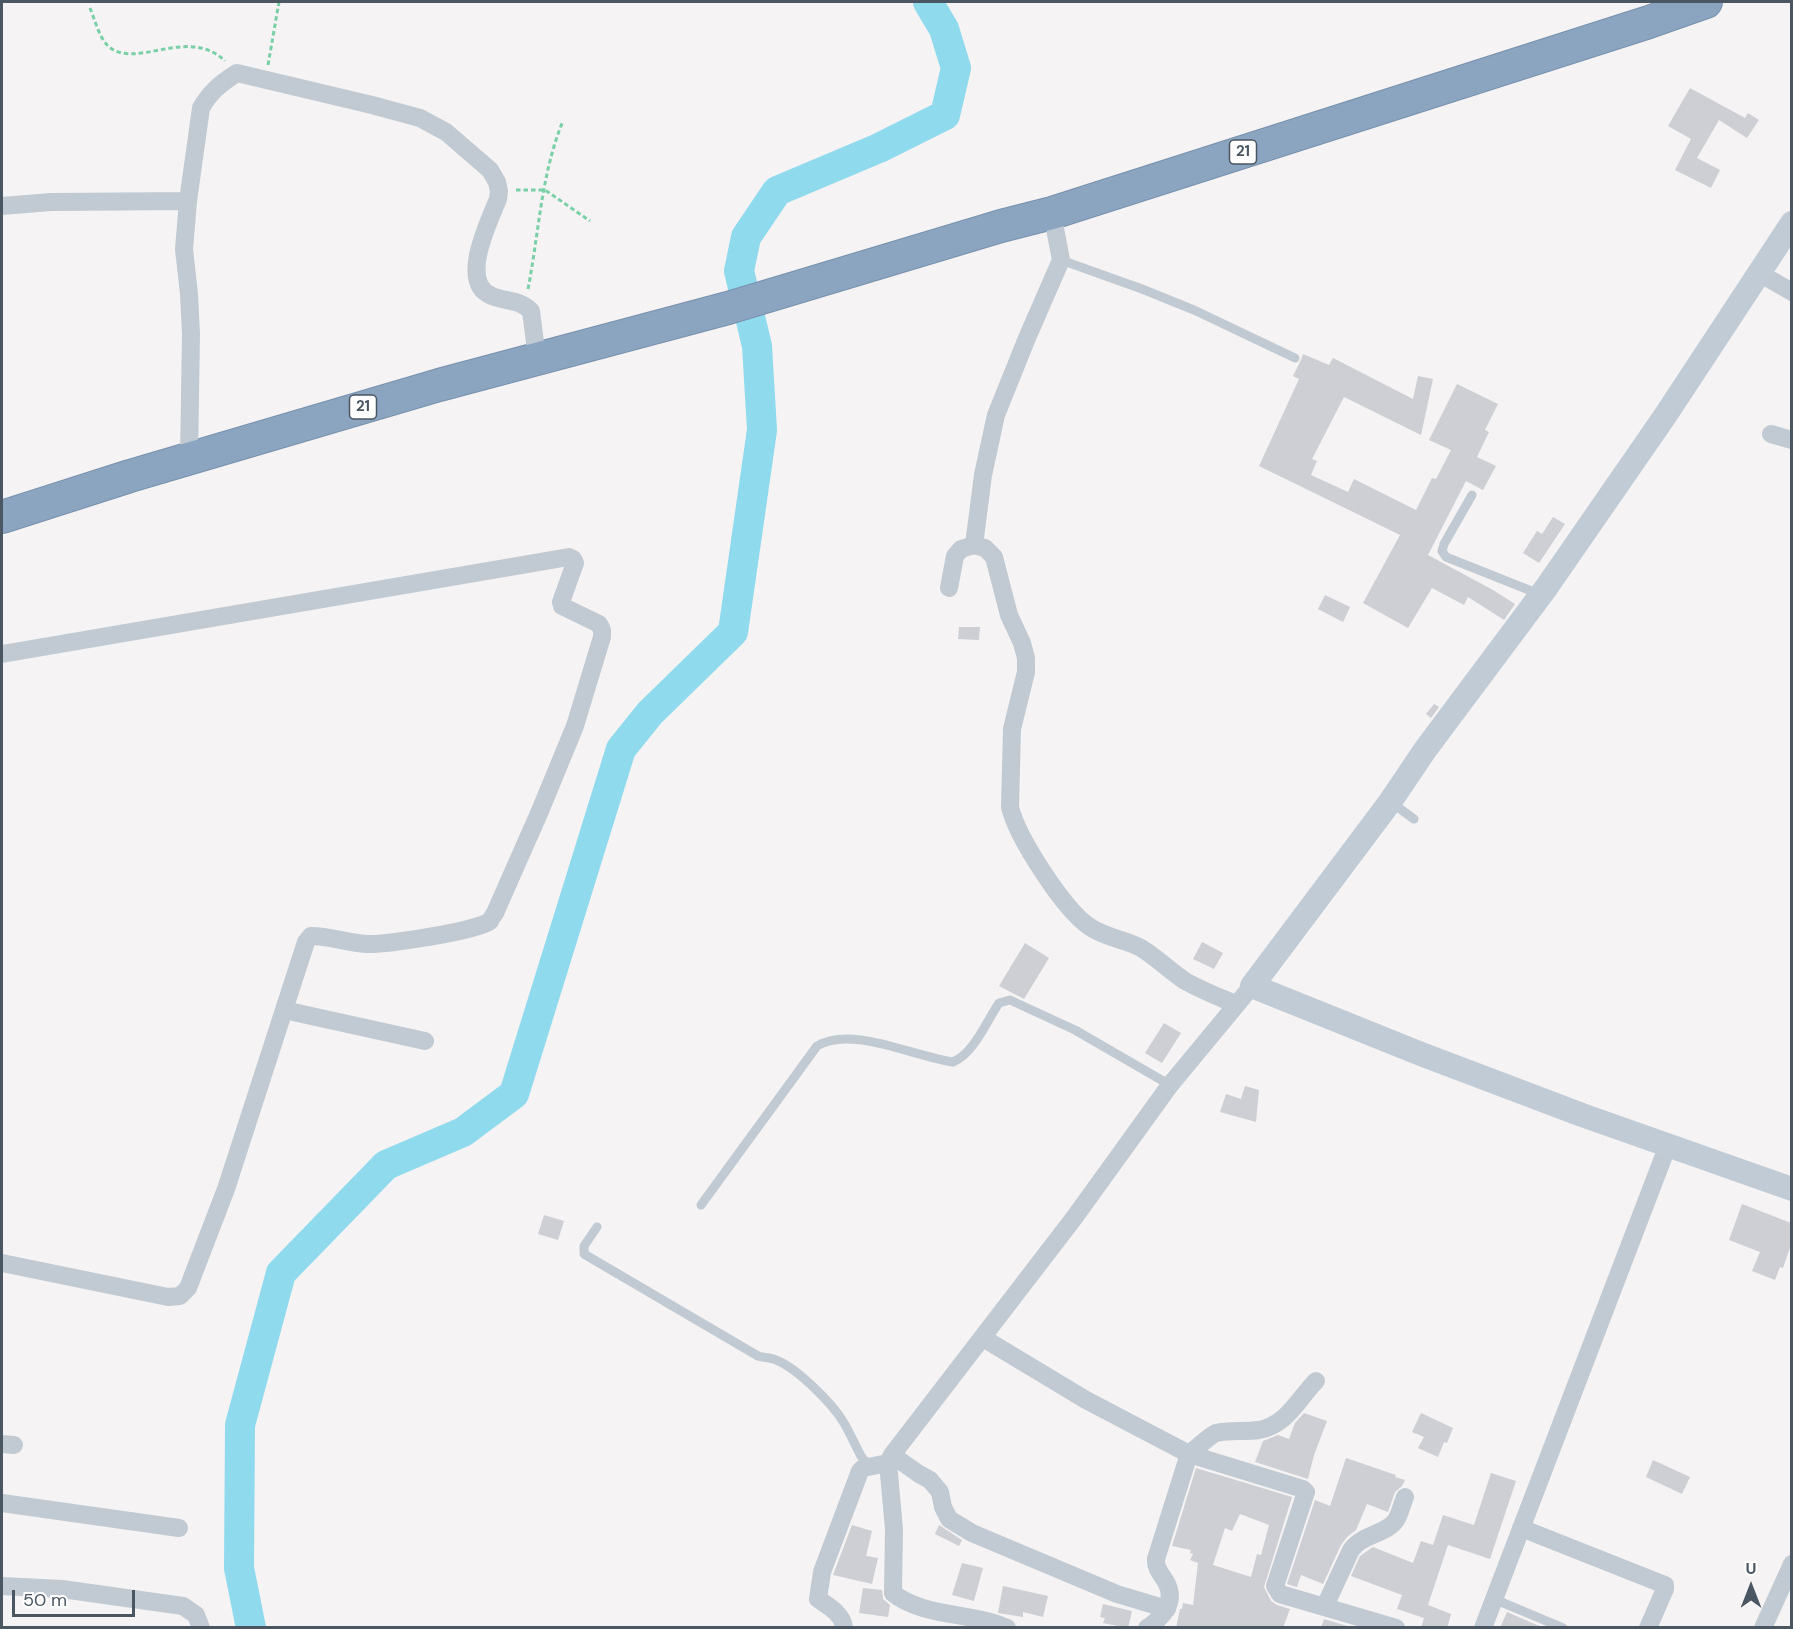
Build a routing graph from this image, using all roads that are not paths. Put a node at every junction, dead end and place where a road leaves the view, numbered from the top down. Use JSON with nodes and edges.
{"nodes":[{"id":1,"x":1706,"y":2,"type":"edge"},
{"id":2,"x":188,"y":201,"type":"junction"},
{"id":3,"x":2,"y":206,"type":"edge"},
{"id":4,"x":1052,"y":213,"type":"junction"},
{"id":5,"x":1791,"y":223,"type":"edge"},
{"id":6,"x":1061,"y":260,"type":"junction"},
{"id":7,"x":1759,"y":273,"type":"junction"},
{"id":8,"x":1791,"y":292,"type":"edge"},
{"id":9,"x":537,"y":358,"type":"junction"},
{"id":10,"x":1295,"y":358,"type":"dead end"},
{"id":11,"x":1771,"y":434,"type":"dead end"},
{"id":12,"x":1791,"y":440,"type":"edge"},
{"id":13,"x":189,"y":459,"type":"junction"},
{"id":14,"x":1472,"y":495,"type":"dead end"},
{"id":15,"x":2,"y":517,"type":"edge"},
{"id":16,"x":974,"y":545,"type":"junction"},
{"id":17,"x":949,"y":588,"type":"dead end"},
{"id":18,"x":1541,"y":595,"type":"junction"},
{"id":19,"x":2,"y":654,"type":"edge"},
{"id":20,"x":1390,"y":802,"type":"junction"},
{"id":21,"x":1414,"y":819,"type":"dead end"},
{"id":22,"x":1252,"y":986,"type":"junction"},
{"id":23,"x":1235,"y":1004,"type":"junction"},
{"id":24,"x":284,"y":1010,"type":"junction"},
{"id":25,"x":425,"y":1041,"type":"dead end"},
{"id":26,"x":1170,"y":1085,"type":"junction"},
{"id":27,"x":1668,"y":1145,"type":"junction"},
{"id":28,"x":1791,"y":1189,"type":"edge"},
{"id":29,"x":701,"y":1205,"type":"dead end"},
{"id":30,"x":597,"y":1227,"type":"dead end"},
{"id":31,"x":2,"y":1263,"type":"edge"},
{"id":32,"x":983,"y":1338,"type":"junction"},
{"id":33,"x":1316,"y":1381,"type":"dead end"},
{"id":34,"x":1189,"y":1454,"type":"junction"},
{"id":35,"x":884,"y":1461,"type":"junction"},
{"id":36,"x":1405,"y":1497,"type":"dead end"},
{"id":37,"x":2,"y":1503,"type":"edge"},
{"id":38,"x":179,"y":1528,"type":"dead end"},
{"id":39,"x":1521,"y":1528,"type":"junction"},
{"id":40,"x":1791,"y":1564,"type":"edge"},
{"id":41,"x":2,"y":1586,"type":"edge"},
{"id":42,"x":1494,"y":1599,"type":"junction"},
{"id":43,"x":1325,"y":1606,"type":"junction"},
{"id":44,"x":1167,"y":1609,"type":"junction"},
{"id":45,"x":201,"y":1628,"type":"edge"},
{"id":46,"x":844,"y":1628,"type":"edge"},
{"id":47,"x":1007,"y":1628,"type":"edge"},
{"id":48,"x":1147,"y":1628,"type":"edge"},
{"id":49,"x":1396,"y":1628,"type":"edge"},
{"id":50,"x":1483,"y":1628,"type":"edge"},
{"id":51,"x":1563,"y":1628,"type":"edge"},
{"id":52,"x":1648,"y":1628,"type":"edge"},
{"id":53,"x":1763,"y":1628,"type":"edge"}],
"edges":[{"from":1,"to":4,"type":"highway","number":"21"},
{"from":2,"to":3,"type":"street"},
{"from":2,"to":9,"type":"street"},
{"from":2,"to":13,"type":"street"},
{"from":4,"to":6,"type":"street"},
{"from":4,"to":9,"type":"highway","number":"21"},
{"from":5,"to":7,"type":"street"},
{"from":6,"to":10,"type":"lane"},
{"from":6,"to":16,"type":"street"},
{"from":7,"to":8,"type":"street"},
{"from":7,"to":18,"type":"street"},
{"from":9,"to":13,"type":"highway","number":"21"},
{"from":11,"to":12,"type":"street"},
{"from":13,"to":15,"type":"highway","number":"21"},
{"from":14,"to":18,"type":"lane"},
{"from":16,"to":17,"type":"street"},
{"from":16,"to":23,"type":"street"},
{"from":18,"to":20,"type":"street"},
{"from":19,"to":24,"type":"street"},
{"from":20,"to":21,"type":"lane"},
{"from":20,"to":22,"type":"street"},
{"from":22,"to":23,"type":"street"},
{"from":22,"to":27,"type":"street"},
{"from":23,"to":26,"type":"street"},
{"from":24,"to":25,"type":"street"},
{"from":24,"to":31,"type":"street"},
{"from":26,"to":29,"type":"lane"},
{"from":26,"to":32,"type":"street"},
{"from":27,"to":28,"type":"street"},
{"from":27,"to":39,"type":"street"},
{"from":30,"to":35,"type":"lane"},
{"from":32,"to":34,"type":"street"},
{"from":32,"to":35,"type":"street"},
{"from":33,"to":34,"type":"street"},
{"from":34,"to":43,"type":"street"},
{"from":34,"to":44,"type":"street"},
{"from":35,"to":44,"type":"street"},
{"from":35,"to":46,"type":"street"},
{"from":35,"to":47,"type":"street"},
{"from":36,"to":43,"type":"street"},
{"from":37,"to":38,"type":"street"},
{"from":39,"to":42,"type":"street"},
{"from":39,"to":52,"type":"street"},
{"from":40,"to":53,"type":"street"},
{"from":41,"to":45,"type":"street"},
{"from":42,"to":50,"type":"street"},
{"from":42,"to":51,"type":"lane"},
{"from":43,"to":49,"type":"street"},
{"from":44,"to":48,"type":"street"}]}
